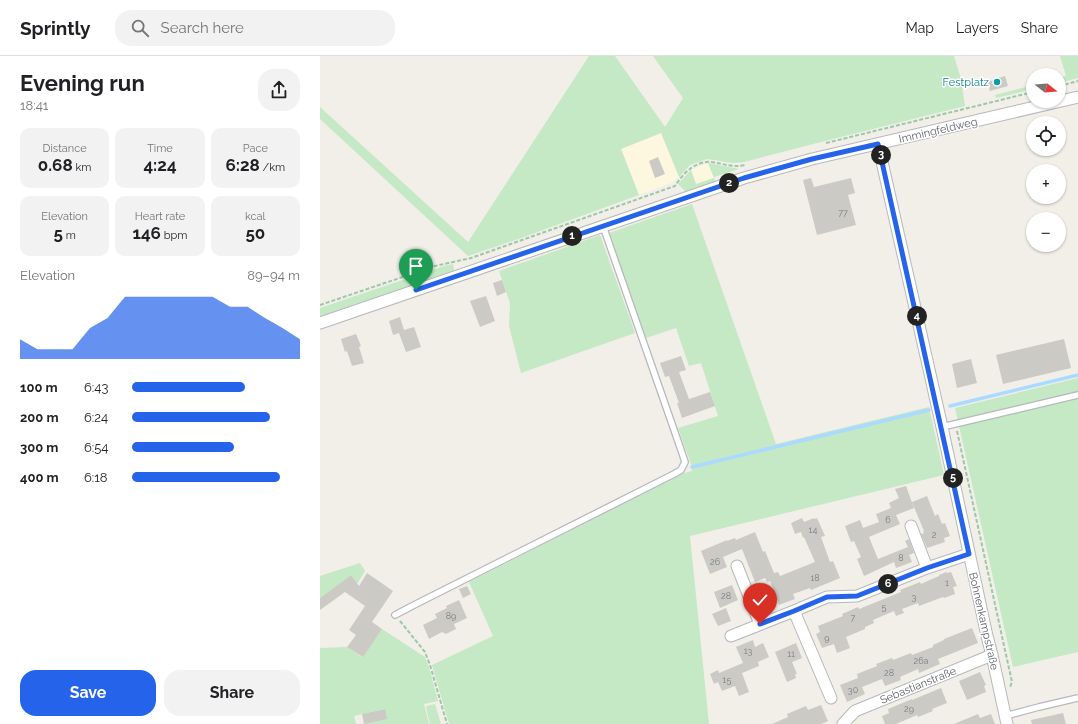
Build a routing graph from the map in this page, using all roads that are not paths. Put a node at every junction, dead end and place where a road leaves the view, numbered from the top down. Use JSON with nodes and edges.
{"nodes":[{"id":1,"x":1078,"y":97,"type":"edge"},
{"id":2,"x":878,"y":144,"type":"junction"},
{"id":3,"x":603,"y":226,"type":"junction"},
{"id":4,"x":320,"y":323,"type":"edge"},
{"id":5,"x":1078,"y":395,"type":"edge"},
{"id":6,"x":942,"y":427,"type":"junction"},
{"id":7,"x":911,"y":526,"type":"dead end"},
{"id":8,"x":969,"y":554,"type":"junction"},
{"id":9,"x":737,"y":566,"type":"dead end"},
{"id":10,"x":927,"y":568,"type":"junction"},
{"id":11,"x":794,"y":611,"type":"junction"},
{"id":12,"x":395,"y":615,"type":"road end"},
{"id":13,"x":760,"y":624,"type":"junction"},
{"id":14,"x":731,"y":636,"type":"dead end"},
{"id":15,"x":992,"y":655,"type":"junction"},
{"id":16,"x":831,"y":698,"type":"dead end"},
{"id":17,"x":1078,"y":698,"type":"edge"},
{"id":18,"x":1006,"y":720,"type":"edge"},
{"id":19,"x":845,"y":723,"type":"edge"}],
"edges":[{"from":1,"to":2,"type":"street","name":"Immingfeldweg"},
{"from":2,"to":3,"type":"street","name":"Immingfeldweg"},
{"from":2,"to":6,"type":"street","name":"Bohnenkampstraße"},
{"from":3,"to":4,"type":"street","name":"Immingfeldweg"},
{"from":3,"to":12,"type":"lane"},
{"from":5,"to":6,"type":"lane"},
{"from":6,"to":8,"type":"street","name":"Bohnenkampstraße"},
{"from":7,"to":10,"type":"street"},
{"from":8,"to":10,"type":"street"},
{"from":8,"to":15,"type":"street","name":"Bohnenkampstraße"},
{"from":9,"to":13,"type":"street"},
{"from":10,"to":11,"type":"street"},
{"from":11,"to":13,"type":"street"},
{"from":11,"to":16,"type":"street"},
{"from":13,"to":14,"type":"street"},
{"from":15,"to":18,"type":"street","name":"Bohnenkampstraße"},
{"from":15,"to":19,"type":"street","name":"Sebastianstraße"},
{"from":17,"to":18,"type":"lane"}]}
